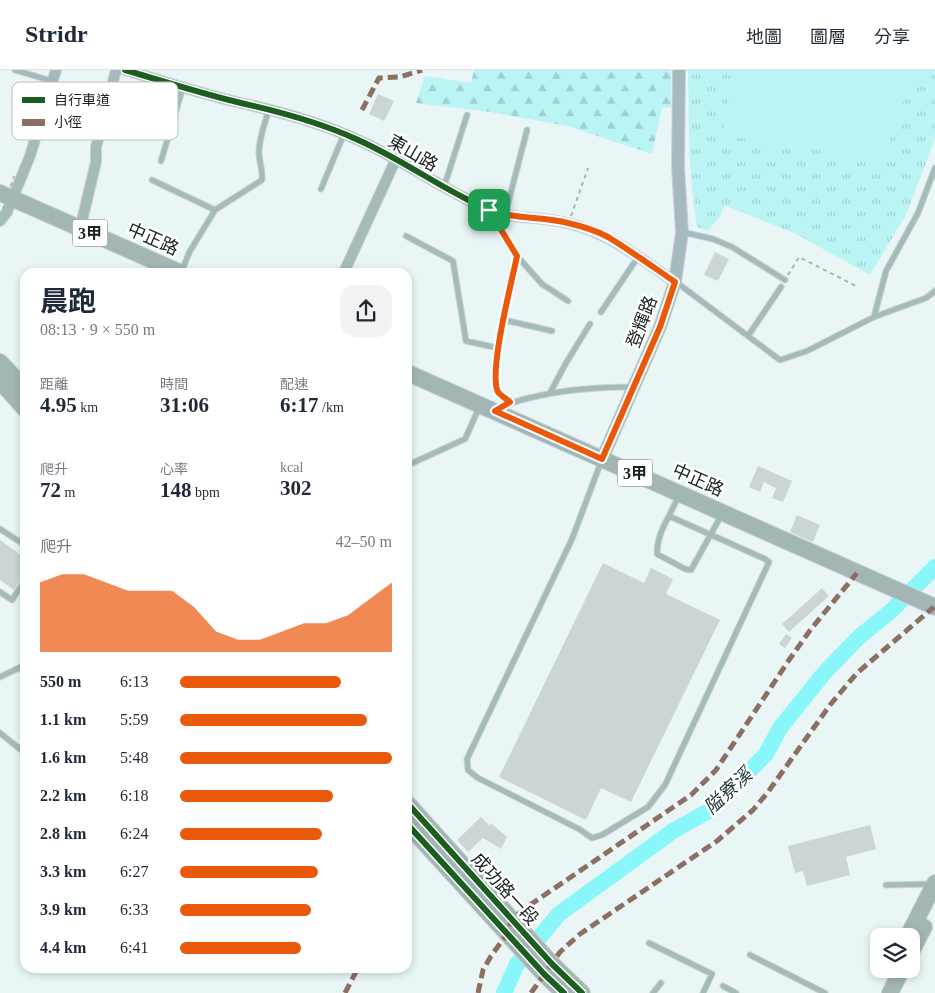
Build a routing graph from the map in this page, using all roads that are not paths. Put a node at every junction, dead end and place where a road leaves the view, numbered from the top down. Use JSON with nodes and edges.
{"nodes":[{"id":1,"x":15,"y":70,"type":"edge"},
{"id":2,"x":56,"y":70,"type":"edge"},
{"id":3,"x":125,"y":70,"type":"edge"},
{"id":4,"x":679,"y":70,"type":"edge"},
{"id":5,"x":53,"y":81,"type":"joint"},
{"id":6,"x":166,"y":82,"type":"edge"},
{"id":7,"x":178,"y":86,"type":"edge"},
{"id":8,"x":183,"y":87,"type":"junction"},
{"id":9,"x":178,"y":104,"type":"edge"},
{"id":10,"x":269,"y":108,"type":"junction"},
{"id":11,"x":467,"y":115,"type":"dead end"},
{"id":12,"x":527,"y":130,"type":"dead end"},
{"id":13,"x":344,"y":134,"type":"junction"},
{"id":14,"x":35,"y":140,"type":"edge"},
{"id":15,"x":98,"y":140,"type":"edge"},
{"id":16,"x":167,"y":140,"type":"edge"},
{"id":17,"x":396,"y":159,"type":"junction"},
{"id":18,"x":161,"y":161,"type":"dead end"},
{"id":19,"x":935,"y":168,"type":"edge"},
{"id":20,"x":152,"y":180,"type":"dead end"},
{"id":21,"x":443,"y":187,"type":"junction"},
{"id":22,"x":321,"y":189,"type":"dead end"},
{"id":23,"x":5,"y":200,"type":"edge"},
{"id":24,"x":215,"y":210,"type":"junction"},
{"id":25,"x":489,"y":210,"type":"junction"},
{"id":26,"x":504,"y":215,"type":"junction"},
{"id":27,"x":0,"y":221,"type":"edge"},
{"id":28,"x":80,"y":229,"type":"junction"},
{"id":29,"x":682,"y":232,"type":"junction"},
{"id":30,"x":406,"y":236,"type":"dead end"},
{"id":31,"x":517,"y":256,"type":"junction"},
{"id":32,"x":638,"y":258,"type":"junction"},
{"id":33,"x":171,"y":268,"type":"edge"},
{"id":34,"x":182,"y":268,"type":"edge"},
{"id":35,"x":346,"y":268,"type":"edge"},
{"id":36,"x":785,"y":280,"type":"road end"},
{"id":37,"x":675,"y":282,"type":"junction"},
{"id":38,"x":781,"y":287,"type":"dead end"},
{"id":39,"x":935,"y":291,"type":"edge"},
{"id":40,"x":568,"y":302,"type":"dead end"},
{"id":41,"x":601,"y":312,"type":"dead end"},
{"id":42,"x":874,"y":317,"type":"junction"},
{"id":43,"x":504,"y":320,"type":"junction"},
{"id":44,"x":590,"y":324,"type":"dead end"},
{"id":45,"x":552,"y":331,"type":"dead end"},
{"id":46,"x":748,"y":336,"type":"junction"},
{"id":47,"x":498,"y":348,"type":"junction"},
{"id":48,"x":0,"y":362,"type":"edge"},
{"id":49,"x":412,"y":375,"type":"edge"},
{"id":50,"x":0,"y":381,"type":"edge"},
{"id":51,"x":20,"y":384,"type":"edge"},
{"id":52,"x":634,"y":386,"type":"junction"},
{"id":53,"x":550,"y":393,"type":"junction"},
{"id":54,"x":510,"y":402,"type":"junction"},
{"id":55,"x":20,"y":403,"type":"edge"},
{"id":56,"x":488,"y":408,"type":"junction"},
{"id":57,"x":602,"y":459,"type":"junction"},
{"id":58,"x":412,"y":463,"type":"edge"},
{"id":59,"x":680,"y":494,"type":"junction"},
{"id":60,"x":723,"y":513,"type":"junction"},
{"id":61,"x":669,"y":516,"type":"junction"},
{"id":62,"x":0,"y":529,"type":"edge"},
{"id":63,"x":711,"y":534,"type":"junction"},
{"id":64,"x":20,"y":542,"type":"edge"},
{"id":65,"x":20,"y":588,"type":"edge"},
{"id":66,"x":0,"y":592,"type":"edge"},
{"id":67,"x":930,"y":605,"type":"edge"},
{"id":68,"x":20,"y":667,"type":"edge"},
{"id":69,"x":0,"y":677,"type":"edge"},
{"id":70,"x":0,"y":733,"type":"edge"},
{"id":71,"x":20,"y":750,"type":"edge"},
{"id":72,"x":412,"y":809,"type":"edge"},
{"id":73,"x":412,"y":829,"type":"edge"},
{"id":74,"x":935,"y":884,"type":"edge"},
{"id":75,"x":886,"y":886,"type":"dead end"},
{"id":76,"x":935,"y":906,"type":"edge"},
{"id":77,"x":510,"y":927,"type":"junction"},
{"id":78,"x":912,"y":928,"type":"edge"},
{"id":79,"x":920,"y":935,"type":"edge"},
{"id":80,"x":649,"y":943,"type":"dead end"},
{"id":81,"x":750,"y":955,"type":"dead end"},
{"id":82,"x":548,"y":969,"type":"junction"},
{"id":83,"x":888,"y":978,"type":"edge"},
{"id":84,"x":898,"y":978,"type":"edge"},
{"id":85,"x":661,"y":982,"type":"dead end"},
{"id":86,"x":723,"y":986,"type":"dead end"},
{"id":87,"x":564,"y":993,"type":"edge"},
{"id":88,"x":582,"y":993,"type":"edge"},
{"id":89,"x":653,"y":993,"type":"edge"},
{"id":90,"x":703,"y":993,"type":"edge"},
{"id":91,"x":736,"y":993,"type":"edge"},
{"id":92,"x":825,"y":993,"type":"edge"},
{"id":93,"x":880,"y":993,"type":"edge"},
{"id":94,"x":890,"y":993,"type":"edge"}],
"edges":[{"from":1,"to":5,"type":"lane"},
{"from":2,"to":5,"type":"street"},
{"from":3,"to":6,"type":"street","name":"東山路"},
{"from":4,"to":29,"type":"street","name":"登輝路"},
{"from":7,"to":8,"type":"street","name":"東山路"},
{"from":8,"to":9,"type":"lane"},
{"from":8,"to":10,"type":"street","name":"東山路"},
{"from":10,"to":13,"type":"street","name":"東山路"},
{"from":10,"to":24,"type":"lane"},
{"from":11,"to":21,"type":"lane"},
{"from":12,"to":26,"type":"lane"},
{"from":13,"to":17,"type":"street","name":"東山路"},
{"from":13,"to":22,"type":"lane"},
{"from":14,"to":23,"type":"street"},
{"from":15,"to":28,"type":"street"},
{"from":16,"to":18,"type":"lane"},
{"from":17,"to":21,"type":"street","name":"東山路"},
{"from":17,"to":35,"type":"street"},
{"from":19,"to":42,"type":"lane"},
{"from":20,"to":24,"type":"lane"},
{"from":21,"to":25,"type":"street","name":"東山路"},
{"from":23,"to":27,"type":"street"},
{"from":23,"to":28,"type":"main road","name":"中正路","number":"3甲"},
{"from":24,"to":34,"type":"lane"},
{"from":25,"to":26,"type":"street","name":"東山路"},
{"from":25,"to":31,"type":"lane"},
{"from":26,"to":32,"type":"street","name":"東山路"},
{"from":28,"to":33,"type":"main road","name":"中正路","number":"3甲"},
{"from":29,"to":36,"type":"lane"},
{"from":29,"to":37,"type":"street","name":"登輝路"},
{"from":30,"to":47,"type":"lane"},
{"from":31,"to":40,"type":"lane"},
{"from":31,"to":43,"type":"lane"},
{"from":32,"to":37,"type":"street","name":"東山路"},
{"from":32,"to":41,"type":"lane"},
{"from":37,"to":46,"type":"lane"},
{"from":37,"to":52,"type":"street","name":"登輝路"},
{"from":38,"to":46,"type":"lane"},
{"from":39,"to":42,"type":"lane"},
{"from":42,"to":46,"type":"lane"},
{"from":43,"to":45,"type":"lane"},
{"from":43,"to":47,"type":"lane"},
{"from":44,"to":53,"type":"lane"},
{"from":47,"to":54,"type":"lane"},
{"from":48,"to":51,"type":"main road"},
{"from":49,"to":56,"type":"main road","name":"中正路","number":"3甲"},
{"from":50,"to":55,"type":"main road"},
{"from":52,"to":53,"type":"lane"},
{"from":52,"to":57,"type":"street","name":"登輝路"},
{"from":53,"to":54,"type":"lane"},
{"from":54,"to":56,"type":"lane"},
{"from":56,"to":57,"type":"main road","name":"中正路","number":"3甲"},
{"from":56,"to":58,"type":"lane"},
{"from":57,"to":59,"type":"main road","name":"中正路","number":"3甲"},
{"from":57,"to":63,"type":"lane"},
{"from":59,"to":60,"type":"main road","name":"中正路","number":"3甲"},
{"from":59,"to":61,"type":"lane"},
{"from":60,"to":63,"type":"lane"},
{"from":60,"to":67,"type":"main road","name":"中正路","number":"3甲"},
{"from":61,"to":63,"type":"lane"},
{"from":61,"to":63,"type":"lane"},
{"from":62,"to":64,"type":"lane"},
{"from":65,"to":66,"type":"lane"},
{"from":68,"to":69,"type":"lane"},
{"from":70,"to":71,"type":"lane"},
{"from":72,"to":77,"type":"main road","name":"成功路一段"},
{"from":73,"to":77,"type":"main road","name":"成功路一段"},
{"from":74,"to":75,"type":"lane"},
{"from":74,"to":78,"type":"main road"},
{"from":76,"to":79,"type":"main road"},
{"from":77,"to":82,"type":"main road","name":"成功路一段"},
{"from":80,"to":90,"type":"lane"},
{"from":81,"to":92,"type":"lane"},
{"from":82,"to":87,"type":"main road","name":"成功路一段"},
{"from":82,"to":88,"type":"main road","name":"成功路一段"},
{"from":83,"to":93,"type":"main road"},
{"from":84,"to":94,"type":"main road"},
{"from":85,"to":89,"type":"lane"},
{"from":86,"to":91,"type":"lane"}]}
